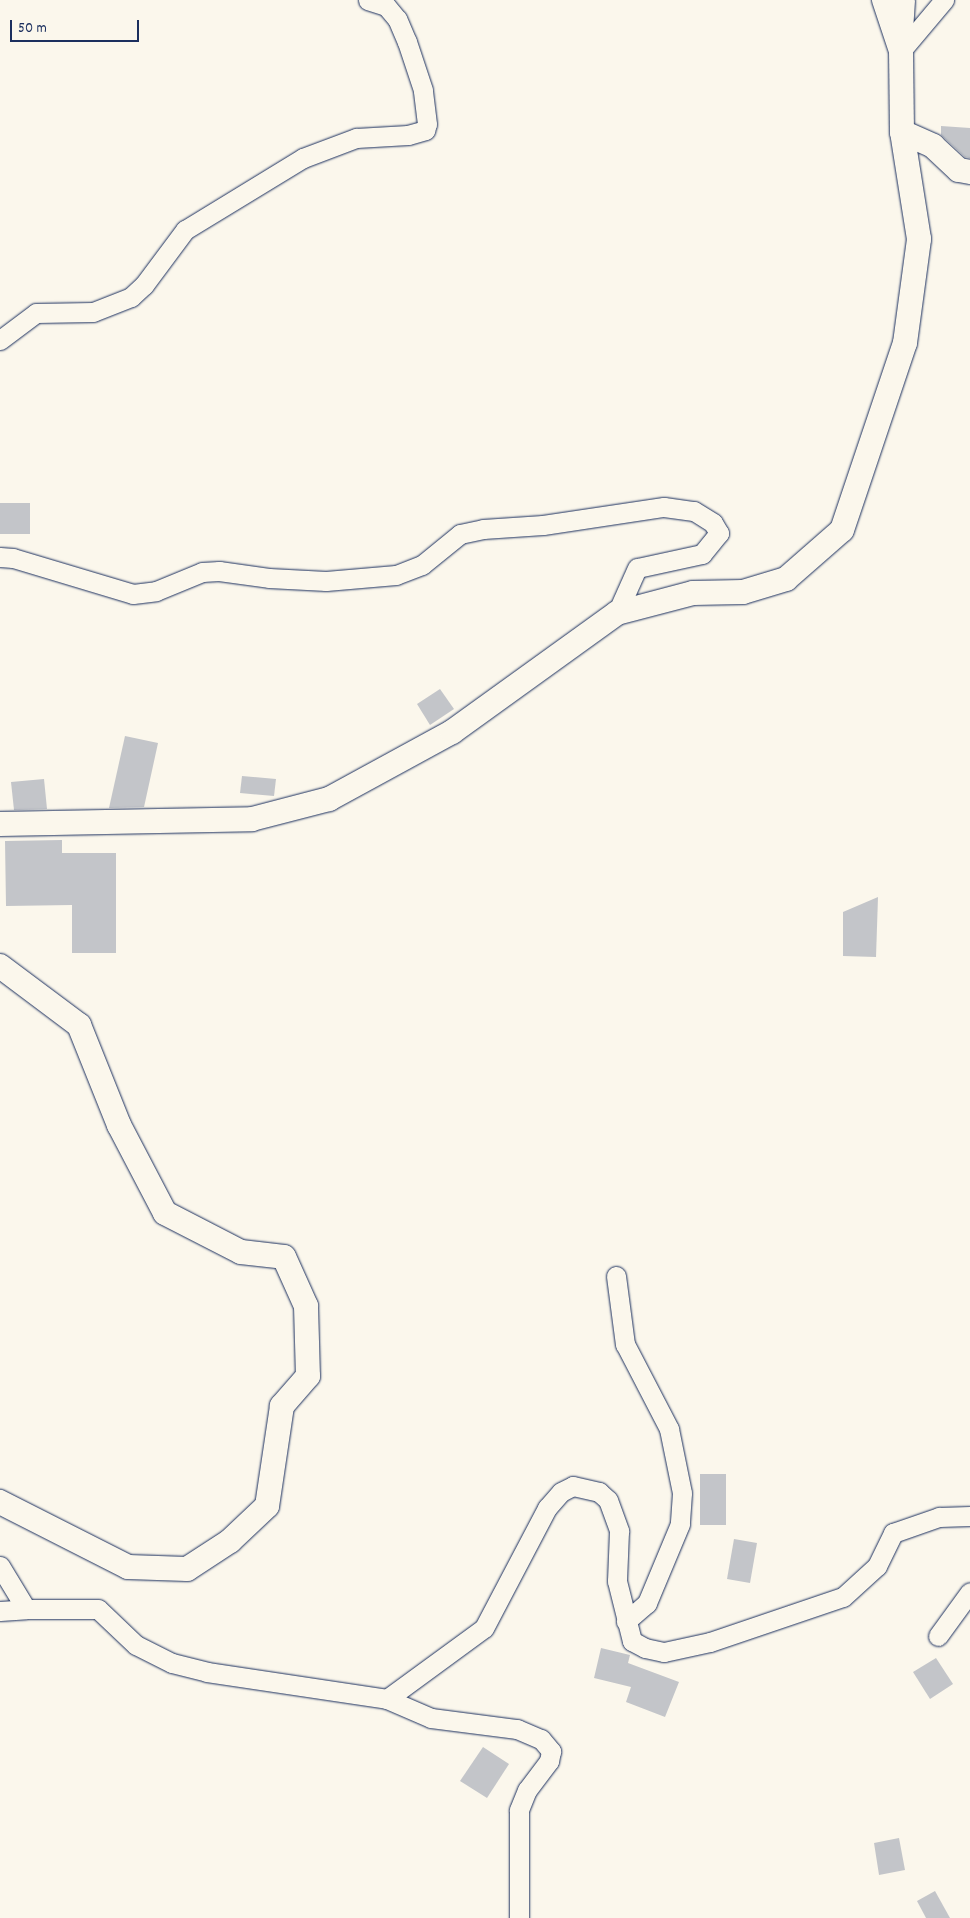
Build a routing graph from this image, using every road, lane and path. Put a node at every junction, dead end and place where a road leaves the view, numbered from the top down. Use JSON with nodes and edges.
{"nodes":[{"id":1,"x":368,"y":0,"type":"edge"},
{"id":2,"x":884,"y":0,"type":"edge"},
{"id":3,"x":905,"y":0,"type":"edge"},
{"id":4,"x":944,"y":0,"type":"edge"},
{"id":5,"x":901,"y":51,"type":"junction"},
{"id":6,"x":902,"y":132,"type":"junction"},
{"id":7,"x":970,"y":172,"type":"edge"},
{"id":8,"x":0,"y":340,"type":"edge"},
{"id":9,"x":0,"y":557,"type":"edge"},
{"id":10,"x":616,"y":613,"type":"junction"},
{"id":11,"x":0,"y":824,"type":"edge"},
{"id":12,"x":0,"y":966,"type":"edge"},
{"id":13,"x":616,"y":1276,"type":"dead end"},
{"id":14,"x":0,"y":1502,"type":"edge"},
{"id":15,"x":970,"y":1516,"type":"edge"},
{"id":16,"x":0,"y":1566,"type":"edge"},
{"id":17,"x":970,"y":1592,"type":"edge"},
{"id":18,"x":26,"y":1609,"type":"junction"},
{"id":19,"x":0,"y":1611,"type":"edge"},
{"id":20,"x":626,"y":1621,"type":"junction"},
{"id":21,"x":938,"y":1636,"type":"dead end"},
{"id":22,"x":387,"y":1698,"type":"junction"},
{"id":23,"x":519,"y":1918,"type":"edge"}],
"edges":[{"from":1,"to":8,"type":"street"},
{"from":2,"to":5,"type":"street"},
{"from":3,"to":5,"type":"street"},
{"from":4,"to":5,"type":"street"},
{"from":5,"to":6,"type":"street"},
{"from":6,"to":7,"type":"street"},
{"from":6,"to":10,"type":"street"},
{"from":9,"to":10,"type":"street"},
{"from":10,"to":11,"type":"street"},
{"from":12,"to":14,"type":"street"},
{"from":13,"to":20,"type":"street"},
{"from":15,"to":20,"type":"street"},
{"from":16,"to":18,"type":"street"},
{"from":17,"to":21,"type":"street"},
{"from":18,"to":19,"type":"street"},
{"from":18,"to":22,"type":"street"},
{"from":20,"to":22,"type":"street"},
{"from":22,"to":23,"type":"street"}]}
